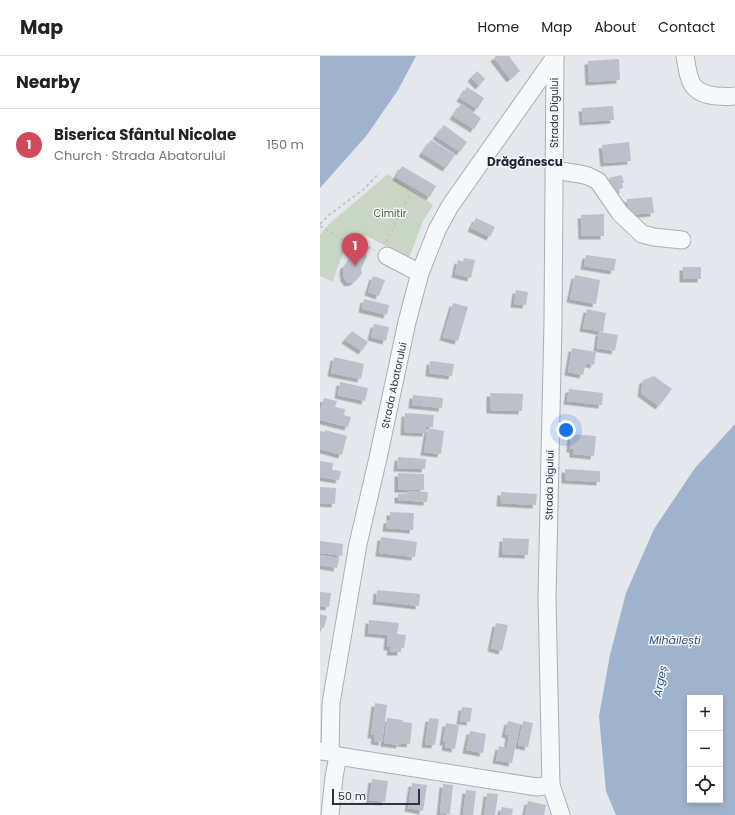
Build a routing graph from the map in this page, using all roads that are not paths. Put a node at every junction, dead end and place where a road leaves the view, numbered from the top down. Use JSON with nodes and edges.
{"nodes":[{"id":1,"x":685,"y":56,"type":"edge"},
{"id":2,"x":555,"y":57,"type":"edge"},
{"id":3,"x":528,"y":95,"type":"junction"},
{"id":4,"x":735,"y":96,"type":"edge"},
{"id":5,"x":554,"y":112,"type":"junction"},
{"id":6,"x":554,"y":170,"type":"junction"},
{"id":7,"x":682,"y":240,"type":"dead end"},
{"id":8,"x":384,"y":255,"type":"road end"},
{"id":9,"x":420,"y":272,"type":"junction"},
{"id":10,"x":329,"y":753,"type":"edge"},
{"id":11,"x":550,"y":785,"type":"junction"},
{"id":12,"x":330,"y":815,"type":"edge"},
{"id":13,"x":560,"y":815,"type":"edge"}],
"edges":[{"from":1,"to":4,"type":"street"},
{"from":2,"to":3,"type":"street","name":"Strada Abatorului"},
{"from":2,"to":5,"type":"street","name":"Strada Digului"},
{"from":3,"to":5,"type":"street"},
{"from":3,"to":9,"type":"street","name":"Strada Abatorului"},
{"from":5,"to":6,"type":"street","name":"Strada Digului"},
{"from":6,"to":7,"type":"street"},
{"from":6,"to":11,"type":"street","name":"Strada Digului"},
{"from":8,"to":9,"type":"street"},
{"from":9,"to":10,"type":"street","name":"Strada Abatorului"},
{"from":10,"to":11,"type":"street"},
{"from":10,"to":12,"type":"street","name":"Strada Abatorului"},
{"from":11,"to":13,"type":"street","name":"Strada Digului"}]}
